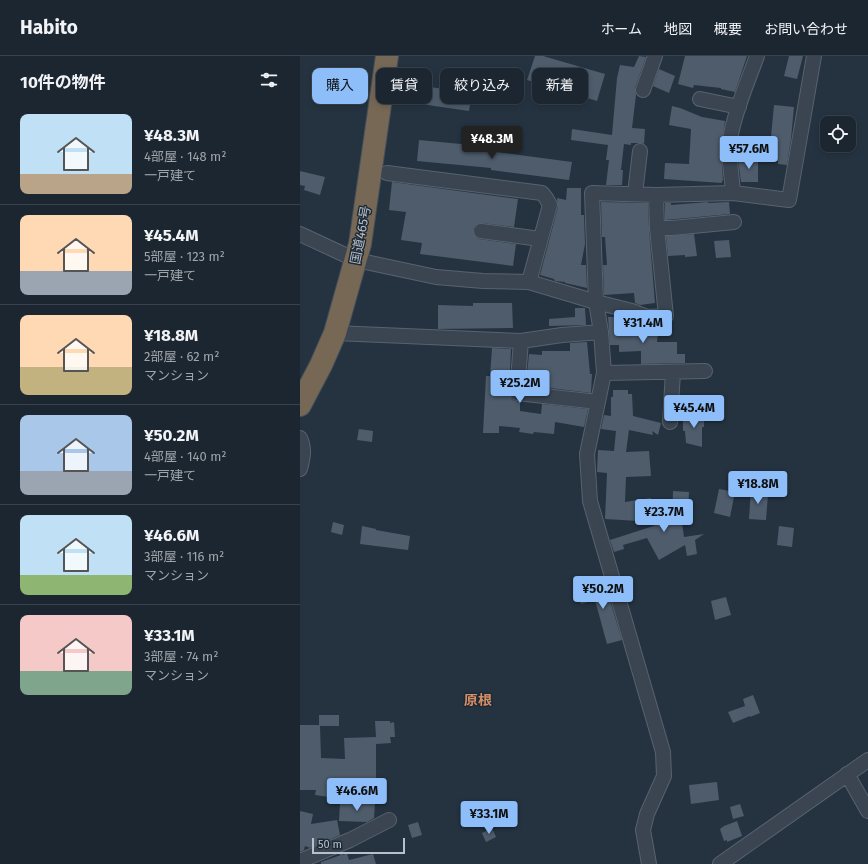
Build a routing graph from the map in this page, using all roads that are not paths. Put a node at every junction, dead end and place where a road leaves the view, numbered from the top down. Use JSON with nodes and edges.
{"nodes":[{"id":1,"x":387,"y":56,"type":"edge"},
{"id":2,"x":655,"y":56,"type":"edge"},
{"id":3,"x":758,"y":56,"type":"edge"},
{"id":4,"x":814,"y":56,"type":"edge"},
{"id":5,"x":643,"y":90,"type":"dead end"},
{"id":6,"x":700,"y":99,"type":"dead end"},
{"id":7,"x":739,"y":107,"type":"junction"},
{"id":8,"x":640,"y":151,"type":"dead end"},
{"id":9,"x":387,"y":174,"type":"dead end"},
{"id":10,"x":733,"y":193,"type":"junction"},
{"id":11,"x":635,"y":194,"type":"junction"},
{"id":12,"x":656,"y":194,"type":"junction"},
{"id":13,"x":734,"y":222,"type":"dead end"},
{"id":14,"x":657,"y":228,"type":"junction"},
{"id":15,"x":481,"y":231,"type":"dead end"},
{"id":16,"x":300,"y":234,"type":"edge"},
{"id":17,"x":540,"y":239,"type":"junction"},
{"id":18,"x":356,"y":260,"type":"junction"},
{"id":19,"x":528,"y":282,"type":"junction"},
{"id":20,"x":596,"y":302,"type":"junction"},
{"id":21,"x":601,"y":332,"type":"junction"},
{"id":22,"x":335,"y":333,"type":"junction"},
{"id":23,"x":521,"y":341,"type":"junction"},
{"id":24,"x":705,"y":371,"type":"dead end"},
{"id":25,"x":673,"y":372,"type":"junction"},
{"id":26,"x":604,"y":373,"type":"junction"},
{"id":27,"x":598,"y":402,"type":"junction"},
{"id":28,"x":300,"y":405,"type":"edge"},
{"id":29,"x":670,"y":422,"type":"dead end"},
{"id":30,"x":300,"y":438,"type":"edge"},
{"id":31,"x":300,"y":469,"type":"edge"},
{"id":32,"x":868,"y":760,"type":"edge"},
{"id":33,"x":847,"y":774,"type":"junction"},
{"id":34,"x":868,"y":811,"type":"edge"},
{"id":35,"x":389,"y":820,"type":"dead end"},
{"id":36,"x":300,"y":861,"type":"edge"},
{"id":37,"x":649,"y":864,"type":"edge"},
{"id":38,"x":720,"y":864,"type":"edge"}],
"edges":[{"from":1,"to":18,"type":"highway","name":"国道465号"},
{"from":2,"to":5,"type":"street"},
{"from":3,"to":7,"type":"street"},
{"from":4,"to":10,"type":"street"},
{"from":6,"to":7,"type":"street"},
{"from":7,"to":10,"type":"street"},
{"from":8,"to":11,"type":"street"},
{"from":9,"to":17,"type":"street"},
{"from":10,"to":12,"type":"street"},
{"from":11,"to":12,"type":"street"},
{"from":11,"to":20,"type":"street"},
{"from":12,"to":14,"type":"street"},
{"from":13,"to":14,"type":"street"},
{"from":14,"to":20,"type":"street"},
{"from":15,"to":17,"type":"street"},
{"from":16,"to":18,"type":"street"},
{"from":17,"to":19,"type":"street"},
{"from":18,"to":19,"type":"street"},
{"from":18,"to":22,"type":"highway","name":"国道465号"},
{"from":19,"to":20,"type":"street"},
{"from":20,"to":21,"type":"street"},
{"from":21,"to":23,"type":"street"},
{"from":21,"to":26,"type":"street"},
{"from":22,"to":23,"type":"street"},
{"from":22,"to":28,"type":"highway","name":"国道465号"},
{"from":23,"to":27,"type":"street"},
{"from":24,"to":25,"type":"street"},
{"from":25,"to":26,"type":"street"},
{"from":25,"to":29,"type":"street"},
{"from":26,"to":27,"type":"street"},
{"from":27,"to":37,"type":"street"},
{"from":30,"to":31,"type":"street"},
{"from":32,"to":33,"type":"street"},
{"from":33,"to":34,"type":"street"},
{"from":33,"to":38,"type":"street"},
{"from":35,"to":36,"type":"street"}]}
